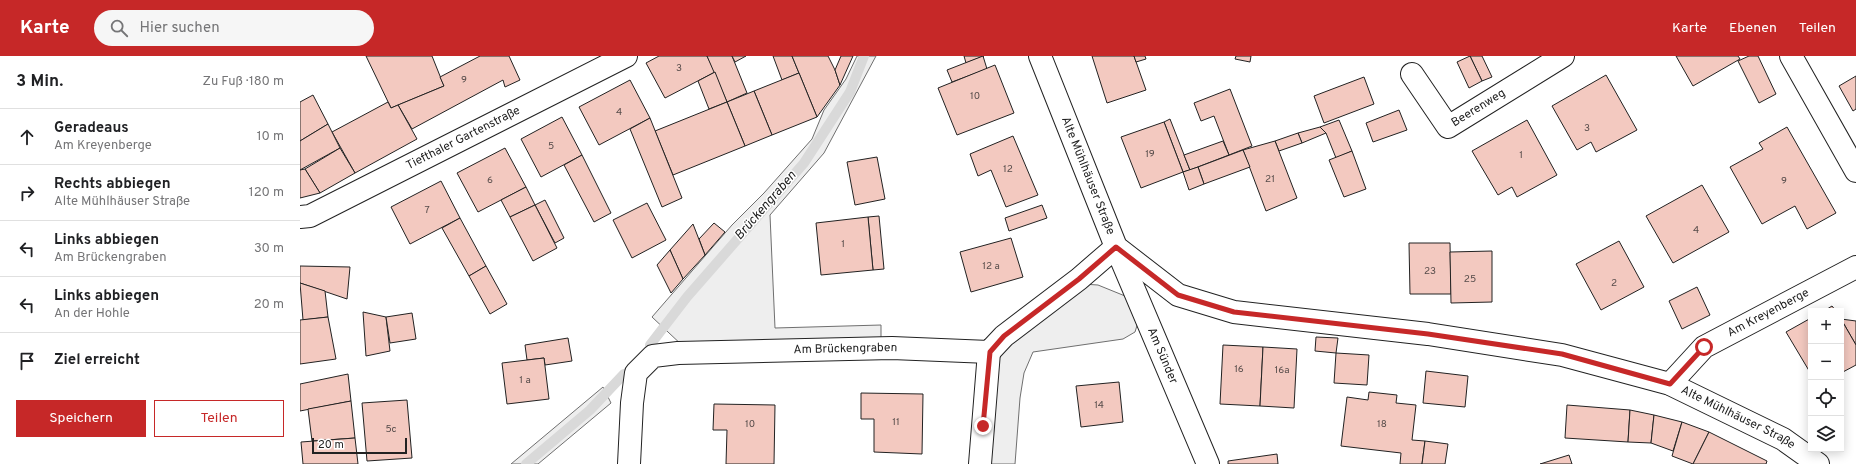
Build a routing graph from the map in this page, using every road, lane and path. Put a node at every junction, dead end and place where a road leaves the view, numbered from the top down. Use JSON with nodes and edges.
{"nodes":[{"id":1,"x":626,"y":56,"type":"edge"},
{"id":2,"x":1040,"y":56,"type":"edge"},
{"id":3,"x":1563,"y":56,"type":"edge"},
{"id":4,"x":1791,"y":56,"type":"edge"},
{"id":5,"x":1412,"y":74,"type":"dead end"},
{"id":6,"x":1856,"y":171,"type":"edge"},
{"id":7,"x":300,"y":217,"type":"edge"},
{"id":8,"x":1116,"y":247,"type":"junction"},
{"id":9,"x":1856,"y":267,"type":"edge"},
{"id":10,"x":990,"y":352,"type":"junction"},
{"id":11,"x":1670,"y":384,"type":"junction"},
{"id":12,"x":629,"y":464,"type":"edge"},
{"id":13,"x":980,"y":464,"type":"edge"},
{"id":14,"x":1208,"y":464,"type":"edge"},
{"id":15,"x":1818,"y":464,"type":"edge"}],
"edges":[{"from":1,"to":7,"type":"street","name":"Tiefthaler Gartenstraße"},
{"from":2,"to":8,"type":"street","name":"Alte Mühlhäuser Straße"},
{"from":3,"to":5,"type":"street","name":"Beerenweg"},
{"from":4,"to":6,"type":"street"},
{"from":8,"to":10,"type":"street"},
{"from":8,"to":11,"type":"street","name":"Alte Mühlhäuser Straße"},
{"from":8,"to":14,"type":"street","name":"Am Sünder"},
{"from":9,"to":11,"type":"street","name":"Am Kreyenberge"},
{"from":10,"to":12,"type":"street","name":"Am Brückengraben"},
{"from":10,"to":13,"type":"street"},
{"from":11,"to":15,"type":"street","name":"Alte Mühlhäuser Straße"}]}
